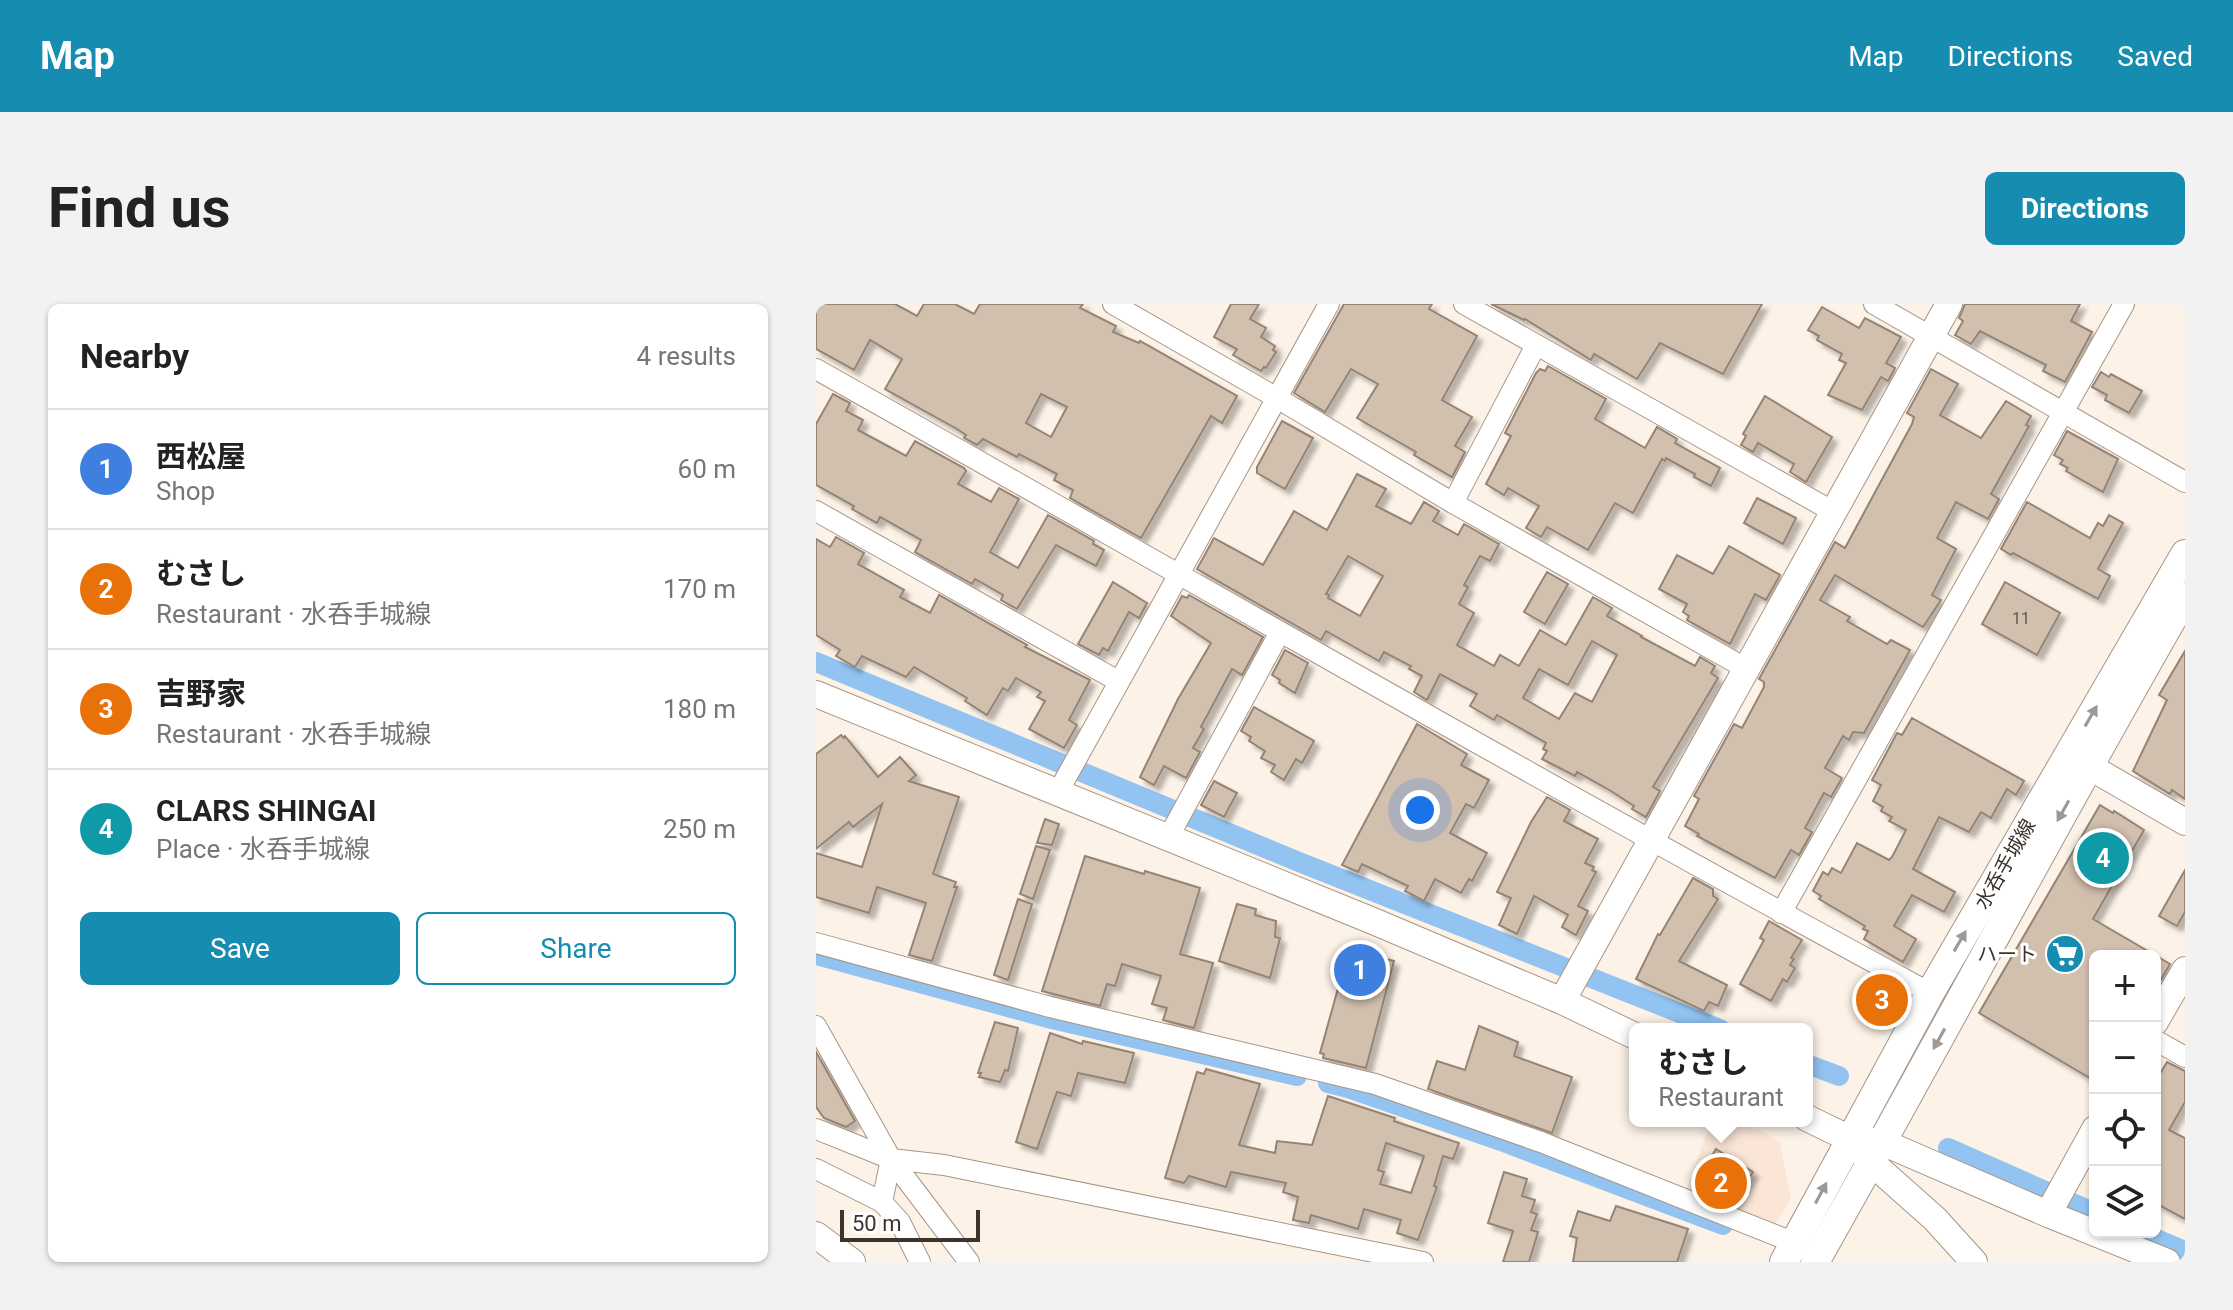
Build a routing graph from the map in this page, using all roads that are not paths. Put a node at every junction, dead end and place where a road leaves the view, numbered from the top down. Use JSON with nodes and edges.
{"nodes":[{"id":1,"x":1113,"y":304,"type":"edge"},
{"id":2,"x":1329,"y":304,"type":"edge"},
{"id":3,"x":1464,"y":304,"type":"edge"},
{"id":4,"x":1874,"y":304,"type":"edge"},
{"id":5,"x":1949,"y":304,"type":"edge"},
{"id":6,"x":2124,"y":304,"type":"edge"},
{"id":7,"x":1931,"y":337,"type":"junction"},
{"id":8,"x":1536,"y":345,"type":"junction"},
{"id":9,"x":816,"y":369,"type":"edge"},
{"id":10,"x":1277,"y":398,"type":"junction"},
{"id":11,"x":2063,"y":412,"type":"junction"},
{"id":12,"x":2185,"y":482,"type":"edge"},
{"id":13,"x":1453,"y":503,"type":"junction"},
{"id":14,"x":816,"y":511,"type":"edge"},
{"id":15,"x":1832,"y":511,"type":"junction"},
{"id":16,"x":2185,"y":554,"type":"edge"},
{"id":17,"x":1180,"y":575,"type":"junction"},
{"id":18,"x":2185,"y":597,"type":"edge"},
{"id":19,"x":1280,"y":632,"type":"junction"},
{"id":20,"x":1745,"y":668,"type":"junction"},
{"id":21,"x":1118,"y":681,"type":"junction"},
{"id":22,"x":816,"y":694,"type":"edge"},
{"id":23,"x":2078,"y":760,"type":"junction"},
{"id":24,"x":1058,"y":792,"type":"junction"},
{"id":25,"x":2185,"y":822,"type":"edge"},
{"id":26,"x":1168,"y":838,"type":"junction"},
{"id":27,"x":1651,"y":839,"type":"junction"},
{"id":28,"x":1781,"y":913,"type":"junction"},
{"id":29,"x":816,"y":943,"type":"edge"},
{"id":30,"x":2185,"y":970,"type":"edge"},
{"id":31,"x":1930,"y":993,"type":"junction"},
{"id":32,"x":1562,"y":1001,"type":"junction"},
{"id":33,"x":2161,"y":1012,"type":"edge"},
{"id":34,"x":816,"y":1026,"type":"edge"},
{"id":35,"x":1629,"y":1033,"type":"edge"},
{"id":36,"x":2161,"y":1043,"type":"edge"},
{"id":37,"x":2185,"y":1057,"type":"edge"},
{"id":38,"x":1813,"y":1121,"type":"edge"},
{"id":39,"x":816,"y":1129,"type":"edge"},
{"id":40,"x":1850,"y":1139,"type":"junction"},
{"id":41,"x":2089,"y":1140,"type":"edge"},
{"id":42,"x":1877,"y":1152,"type":"junction"},
{"id":43,"x":891,"y":1159,"type":"junction"},
{"id":44,"x":816,"y":1169,"type":"edge"},
{"id":45,"x":882,"y":1202,"type":"junction"},
{"id":46,"x":2048,"y":1214,"type":"junction"},
{"id":47,"x":816,"y":1235,"type":"edge"},
{"id":48,"x":1798,"y":1256,"type":"edge"},
{"id":49,"x":852,"y":1262,"type":"edge"},
{"id":50,"x":920,"y":1262,"type":"edge"},
{"id":51,"x":969,"y":1262,"type":"edge"},
{"id":52,"x":1423,"y":1262,"type":"edge"},
{"id":53,"x":1974,"y":1262,"type":"edge"},
{"id":54,"x":2167,"y":1262,"type":"edge"}],
"edges":[{"from":1,"to":10,"type":"street"},
{"from":2,"to":10,"type":"street"},
{"from":3,"to":8,"type":"street"},
{"from":4,"to":7,"type":"street"},
{"from":5,"to":7,"type":"street"},
{"from":6,"to":11,"type":"street"},
{"from":7,"to":11,"type":"street"},
{"from":7,"to":15,"type":"street"},
{"from":8,"to":13,"type":"street"},
{"from":8,"to":15,"type":"street"},
{"from":9,"to":17,"type":"street"},
{"from":10,"to":13,"type":"street"},
{"from":10,"to":17,"type":"street"},
{"from":11,"to":12,"type":"street"},
{"from":11,"to":28,"type":"street"},
{"from":13,"to":20,"type":"street"},
{"from":14,"to":21,"type":"street"},
{"from":15,"to":20,"type":"street"},
{"from":23,"to":16,"type":"main road","name":"水呑手城線","one_way":true},
{"from":17,"to":19,"type":"street"},
{"from":17,"to":21,"type":"street"},
{"from":18,"to":23,"type":"main road","name":"水呑手城線"},
{"from":19,"to":26,"type":"street"},
{"from":19,"to":27,"type":"street"},
{"from":20,"to":27,"type":"street"},
{"from":21,"to":24,"type":"street"},
{"from":22,"to":24,"type":"street"},
{"from":23,"to":25,"type":"street"},
{"from":31,"to":23,"type":"main road","name":"水呑手城線","one_way":true},
{"from":23,"to":42,"type":"main road","name":"水呑手城線","one_way":true},
{"from":24,"to":26,"type":"street"},
{"from":26,"to":32,"type":"street"},
{"from":27,"to":28,"type":"street"},
{"from":27,"to":32,"type":"street"},
{"from":28,"to":31,"type":"street"},
{"from":29,"to":48,"type":"street"},
{"from":30,"to":33,"type":"street"},
{"from":31,"to":40,"type":"main road","name":"水呑手城線"},
{"from":32,"to":35,"type":"street"},
{"from":34,"to":43,"type":"street"},
{"from":36,"to":37,"type":"street"},
{"from":38,"to":40,"type":"street"},
{"from":39,"to":43,"type":"street"},
{"from":40,"to":42,"type":"street"},
{"from":48,"to":40,"type":"main road","name":"水呑手城線","one_way":true},
{"from":41,"to":46,"type":"street"},
{"from":42,"to":46,"type":"street"},
{"from":42,"to":48,"type":"main road","name":"水呑手城線"},
{"from":42,"to":53,"type":"street"},
{"from":43,"to":45,"type":"street"},
{"from":43,"to":51,"type":"street"},
{"from":43,"to":52,"type":"street"},
{"from":44,"to":45,"type":"street"},
{"from":45,"to":50,"type":"street"},
{"from":46,"to":54,"type":"street"},
{"from":47,"to":49,"type":"street"}]}
